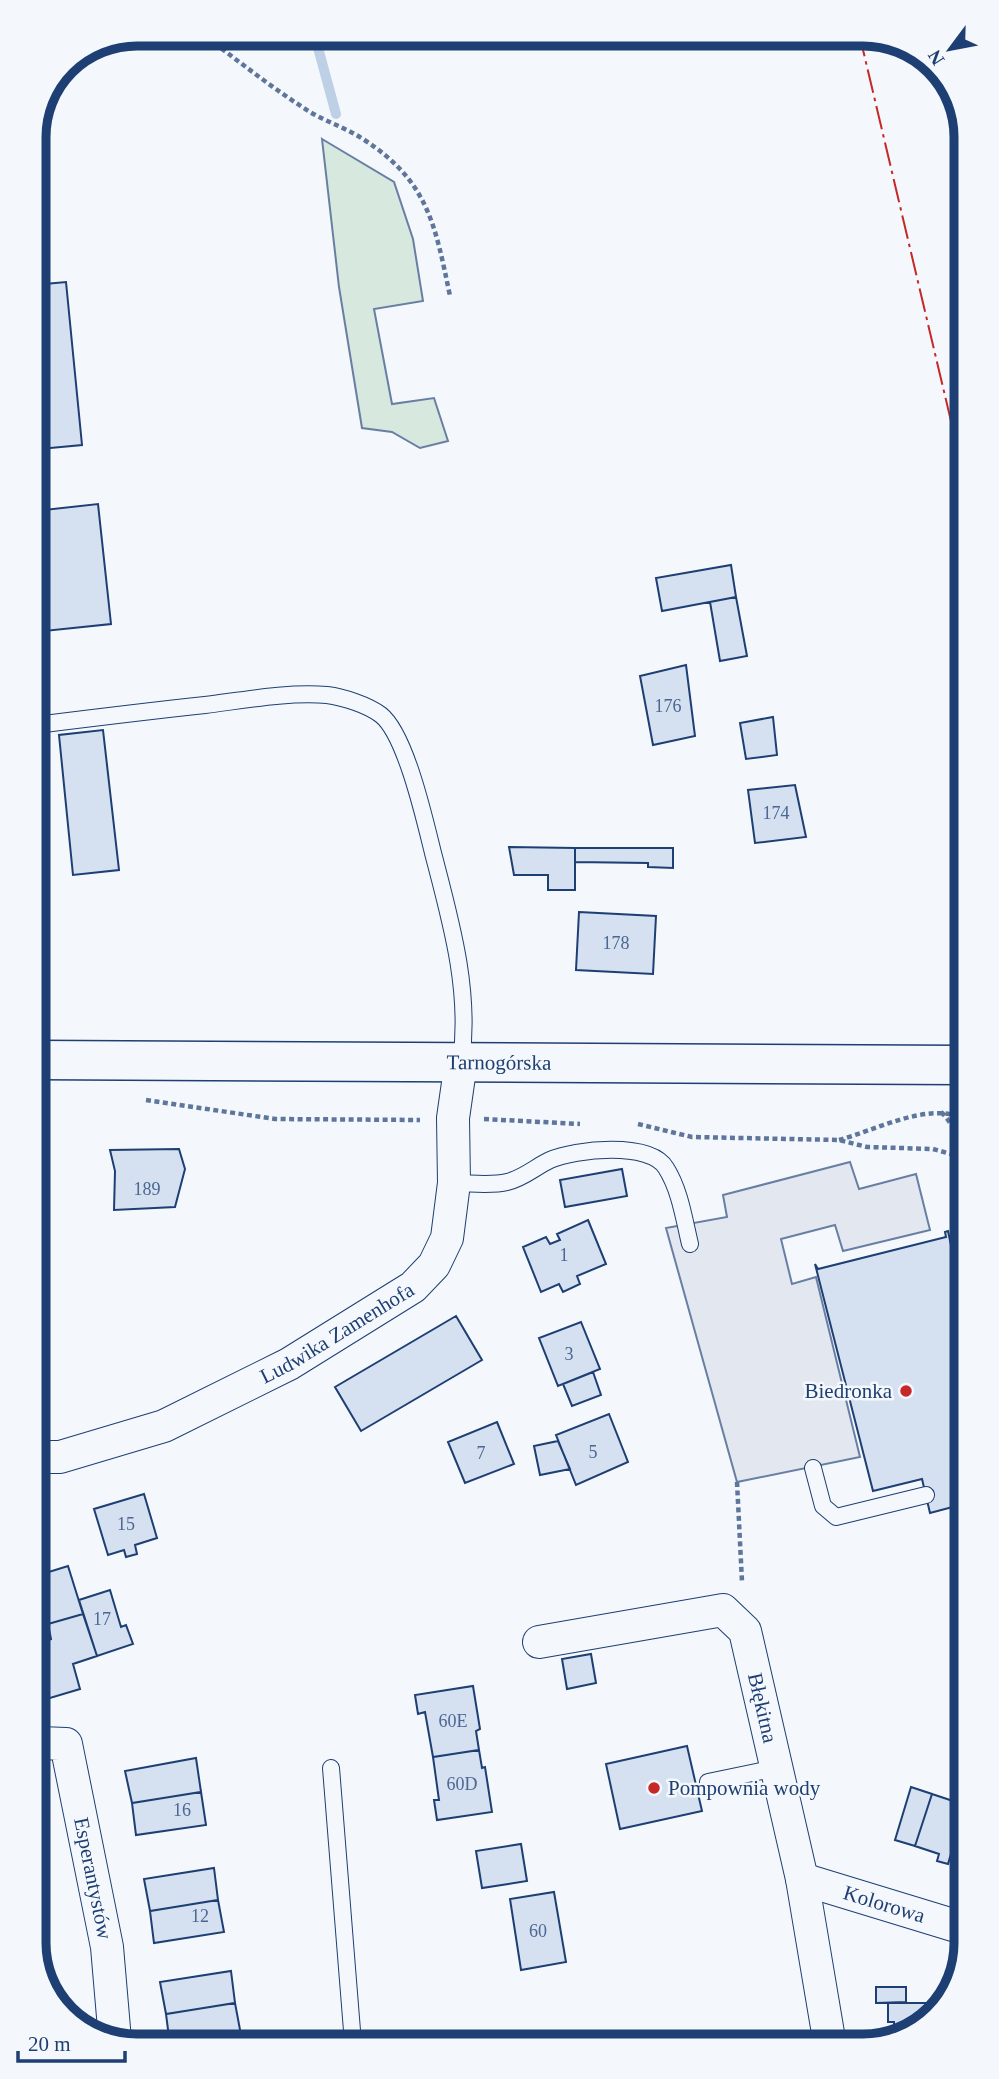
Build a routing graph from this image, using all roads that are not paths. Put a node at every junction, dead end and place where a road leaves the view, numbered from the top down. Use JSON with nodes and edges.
{"nodes":[{"id":1,"x":46,"y":724,"type":"edge"},
{"id":2,"x":46,"y":1060,"type":"edge"},
{"id":3,"x":461,"y":1062,"type":"junction"},
{"id":4,"x":954,"y":1065,"type":"edge"},
{"id":5,"x":454,"y":1184,"type":"junction"},
{"id":6,"x":690,"y":1244,"type":"dead end"},
{"id":7,"x":46,"y":1457,"type":"edge"},
{"id":8,"x":813,"y":1468,"type":"dead end"},
{"id":9,"x":926,"y":1495,"type":"dead end"},
{"id":10,"x":540,"y":1642,"type":"dead end"},
{"id":11,"x":46,"y":1743,"type":"edge"},
{"id":12,"x":331,"y":1768,"type":"dead end"},
{"id":13,"x":776,"y":1768,"type":"junction"},
{"id":14,"x":708,"y":1782,"type":"dead end"},
{"id":15,"x":802,"y":1879,"type":"junction"},
{"id":16,"x":954,"y":1925,"type":"edge"},
{"id":17,"x":114,"y":2031,"type":"edge"},
{"id":18,"x":352,"y":2033,"type":"edge"},
{"id":19,"x":828,"y":2034,"type":"edge"}],
"edges":[{"from":1,"to":3,"type":"lane"},
{"from":2,"to":3,"type":"main road","name":"Tarnogórska"},
{"from":3,"to":4,"type":"main road","name":"Tarnogórska"},
{"from":3,"to":5,"type":"street","name":"Ludwika Zamenhofa"},
{"from":5,"to":6,"type":"lane"},
{"from":5,"to":7,"type":"street","name":"Ludwika Zamenhofa"},
{"from":8,"to":9,"type":"lane"},
{"from":10,"to":13,"type":"street","name":"Błękitna"},
{"from":11,"to":17,"type":"street","name":"Esperantystów"},
{"from":12,"to":18,"type":"lane"},
{"from":13,"to":14,"type":"lane"},
{"from":13,"to":15,"type":"street","name":"Błękitna"},
{"from":15,"to":16,"type":"street","name":"Kolorowa"},
{"from":15,"to":19,"type":"street","name":"Błękitna"}]}
